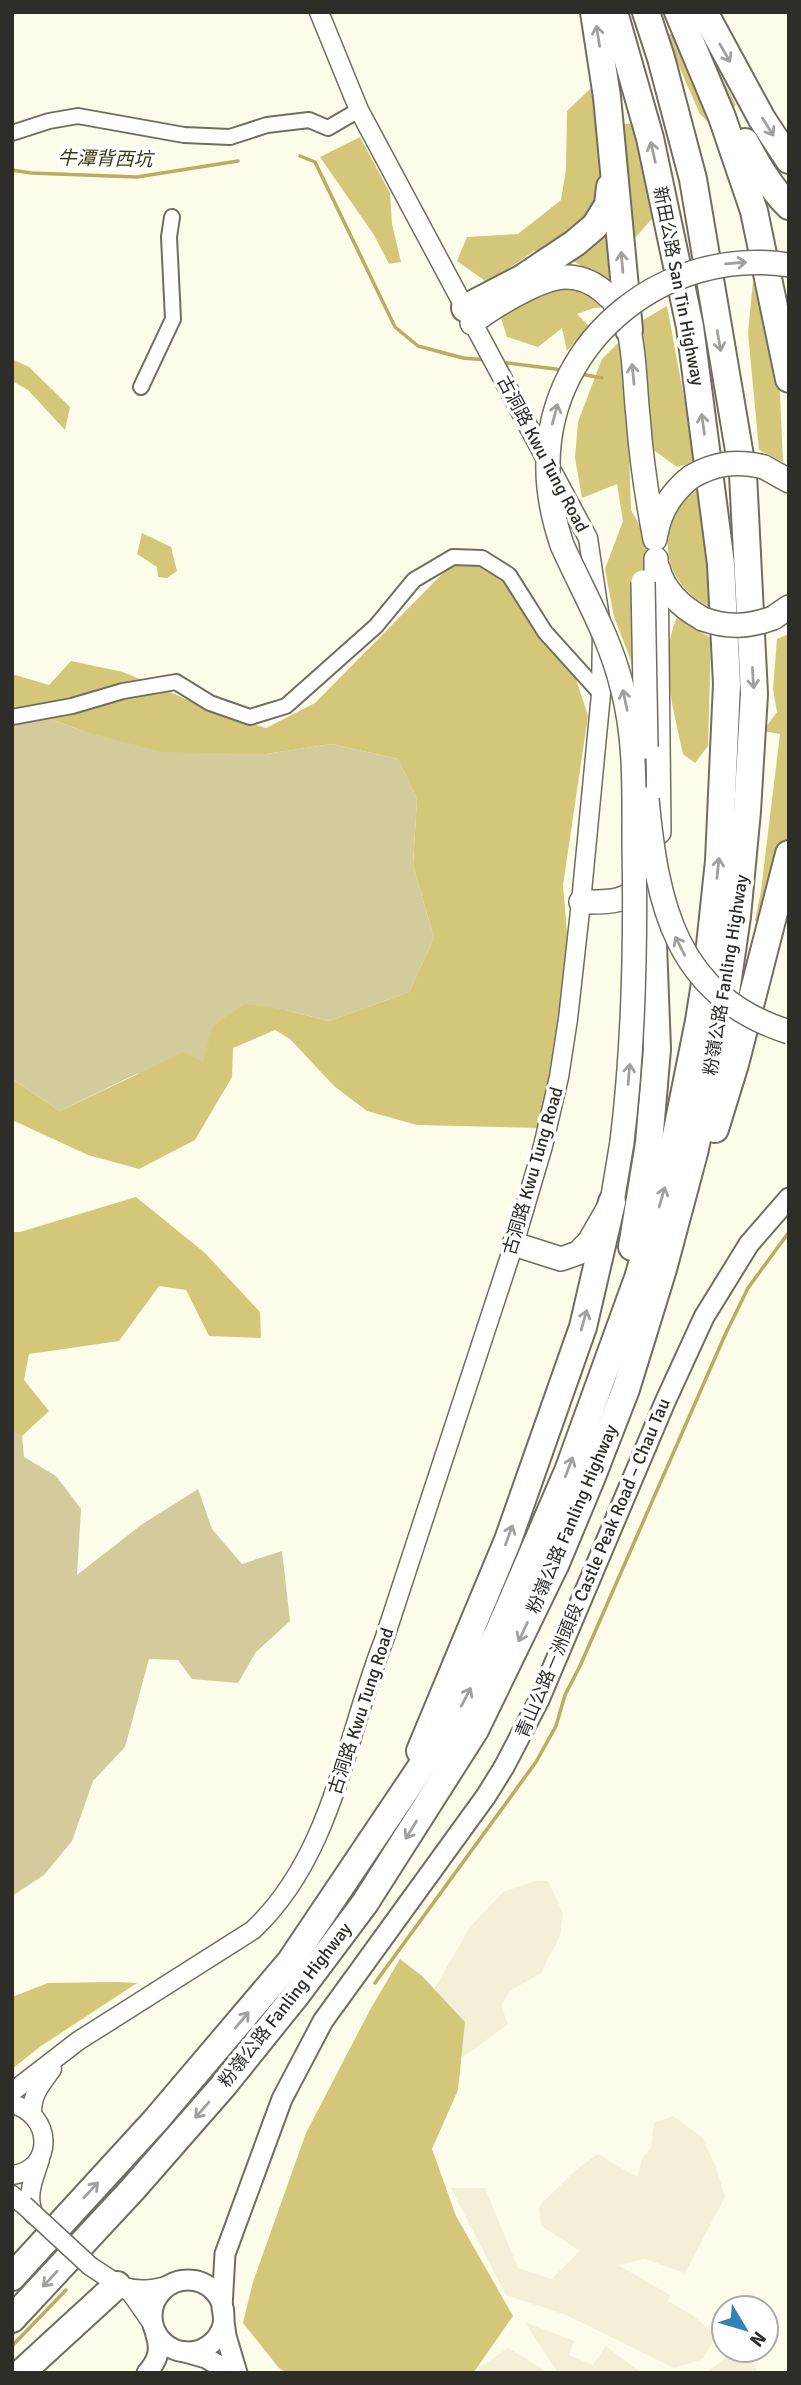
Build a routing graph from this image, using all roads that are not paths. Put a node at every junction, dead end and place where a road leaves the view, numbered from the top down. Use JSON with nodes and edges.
{"nodes":[{"id":1,"x":319,"y":12,"type":"edge"},
{"id":2,"x":594,"y":12,"type":"edge"},
{"id":3,"x":614,"y":12,"type":"edge"},
{"id":4,"x":646,"y":12,"type":"edge"},
{"id":5,"x":679,"y":12,"type":"edge"},
{"id":6,"x":704,"y":12,"type":"edge"},
{"id":7,"x":359,"y":110,"type":"junction"},
{"id":8,"x":12,"y":132,"type":"edge"},
{"id":9,"x":789,"y":160,"type":"edge"},
{"id":10,"x":613,"y":168,"type":"junction"},
{"id":11,"x":789,"y":206,"type":"edge"},
{"id":12,"x":172,"y":217,"type":"dead end"},
{"id":13,"x":789,"y":265,"type":"edge"},
{"id":14,"x":468,"y":316,"type":"junction"},
{"id":15,"x":629,"y":330,"type":"junction"},
{"id":16,"x":789,"y":379,"type":"edge"},
{"id":17,"x":141,"y":387,"type":"dead end"},
{"id":18,"x":643,"y":480,"type":"junction"},
{"id":19,"x":789,"y":481,"type":"edge"},
{"id":20,"x":655,"y":549,"type":"junction"},
{"id":21,"x":748,"y":561,"type":"joint"},
{"id":22,"x":721,"y":564,"type":"joint"},
{"id":23,"x":781,"y":612,"type":"edge"},
{"id":24,"x":601,"y":694,"type":"junction"},
{"id":25,"x":12,"y":717,"type":"edge"},
{"id":26,"x":789,"y":854,"type":"edge"},
{"id":27,"x":654,"y":864,"type":"junction"},
{"id":28,"x":582,"y":902,"type":"junction"},
{"id":29,"x":789,"y":932,"type":"edge"},
{"id":30,"x":750,"y":1007,"type":"junction"},
{"id":31,"x":789,"y":1032,"type":"edge"},
{"id":32,"x":789,"y":1198,"type":"edge"},
{"id":33,"x":612,"y":1202,"type":"junction"},
{"id":34,"x":514,"y":1244,"type":"junction"},
{"id":35,"x":611,"y":1355,"type":"junction"},
{"id":36,"x":626,"y":1389,"type":"junction"},
{"id":37,"x":403,"y":1796,"type":"junction"},
{"id":38,"x":78,"y":2041,"type":"junction"},
{"id":39,"x":12,"y":2092,"type":"edge"},
{"id":40,"x":12,"y":2104,"type":"edge"},
{"id":41,"x":32,"y":2112,"type":"junction"},
{"id":42,"x":42,"y":2152,"type":"junction"},
{"id":43,"x":12,"y":2175,"type":"edge"},
{"id":44,"x":12,"y":2182,"type":"edge"},
{"id":45,"x":23,"y":2205,"type":"edge"},
{"id":46,"x":225,"y":2253,"type":"junction"},
{"id":47,"x":12,"y":2277,"type":"edge"},
{"id":48,"x":180,"y":2282,"type":"junction"},
{"id":49,"x":117,"y":2285,"type":"junction"},
{"id":50,"x":222,"y":2303,"type":"junction"},
{"id":51,"x":12,"y":2319,"type":"edge"},
{"id":52,"x":154,"y":2329,"type":"junction"},
{"id":53,"x":183,"y":2352,"type":"junction"},
{"id":54,"x":21,"y":2373,"type":"edge"},
{"id":55,"x":148,"y":2373,"type":"edge"},
{"id":56,"x":234,"y":2373,"type":"edge"}],
"edges":[{"from":1,"to":7,"type":"street","name":"古洞路 Kwu Tung Road"},
{"from":10,"to":2,"type":"highway","one_way":true},
{"from":22,"to":3,"type":"highway","name":"新田公路 San Tin Highway","one_way":true},
{"from":4,"to":21,"type":"highway","name":"新田公路 San Tin Highway","one_way":true},
{"from":5,"to":11,"type":"highway"},
{"from":5,"to":16,"type":"highway"},
{"from":6,"to":9,"type":"highway","one_way":true},
{"from":7,"to":8,"type":"street"},
{"from":7,"to":14,"type":"street","name":"古洞路 Kwu Tung Road"},
{"from":10,"to":14,"type":"highway"},
{"from":15,"to":10,"type":"highway","one_way":true},
{"from":12,"to":17,"type":"street"},
{"from":33,"to":13,"type":"main road","one_way":true,"bridge":true},
{"from":14,"to":15,"type":"main road"},
{"from":14,"to":24,"type":"street","name":"古洞路 Kwu Tung Road"},
{"from":18,"to":15,"type":"main road","one_way":true},
{"from":18,"to":20,"type":"main road"},
{"from":31,"to":18,"type":"main road","one_way":true,"bridge":true},
{"from":19,"to":20,"type":"main road","bridge":true},
{"from":20,"to":23,"type":"main road","bridge":true},
{"from":20,"to":27,"type":"main road"},
{"from":21,"to":36,"type":"highway","name":"粉嶺公路 Fanling Highway","one_way":true},
{"from":35,"to":22,"type":"highway","name":"粉嶺公路 Fanling Highway","one_way":true},
{"from":24,"to":25,"type":"street"},
{"from":24,"to":28,"type":"street","name":"古洞路 Kwu Tung Road"},
{"from":26,"to":30,"type":"highway"},
{"from":27,"to":28,"type":"main road"},
{"from":27,"to":35,"type":"highway"},
{"from":28,"to":34,"type":"street","name":"古洞路 Kwu Tung Road"},
{"from":29,"to":30,"type":"highway"},
{"from":30,"to":36,"type":"highway"},
{"from":32,"to":46,"type":"main road","name":"青山公路－洲頭段 Castle Peak Road – Chau Tau"},
{"from":33,"to":34,"type":"main road"},
{"from":37,"to":33,"type":"highway","one_way":true},
{"from":34,"to":38,"type":"street","name":"古洞路 Kwu Tung Road"},
{"from":37,"to":35,"type":"highway","name":"粉嶺公路 Fanling Highway","one_way":true},
{"from":36,"to":51,"type":"highway","name":"粉嶺公路 Fanling Highway","one_way":true},
{"from":47,"to":37,"type":"highway","name":"粉嶺公路 Fanling Highway","one_way":true},
{"from":38,"to":39,"type":"street","name":"古洞路 Kwu Tung Road"},
{"from":38,"to":41,"type":"street"},
{"from":40,"to":41,"type":"street"},
{"from":41,"to":42,"type":"street"},
{"from":42,"to":43,"type":"street"},
{"from":42,"to":45,"type":"street"},
{"from":44,"to":45,"type":"street"},
{"from":45,"to":49,"type":"street","bridge":true},
{"from":46,"to":48,"type":"main road"},
{"from":46,"to":50,"type":"main road"},
{"from":48,"to":49,"type":"street"},
{"from":48,"to":50,"type":"main road"},
{"from":48,"to":52,"type":"main road"},
{"from":49,"to":52,"type":"street"},
{"from":49,"to":54,"type":"highway"},
{"from":50,"to":53,"type":"main road"},
{"from":50,"to":56,"type":"main road"},
{"from":52,"to":53,"type":"main road"},
{"from":52,"to":55,"type":"main road"},
{"from":53,"to":55,"type":"main road"},
{"from":53,"to":56,"type":"main road"}]}
